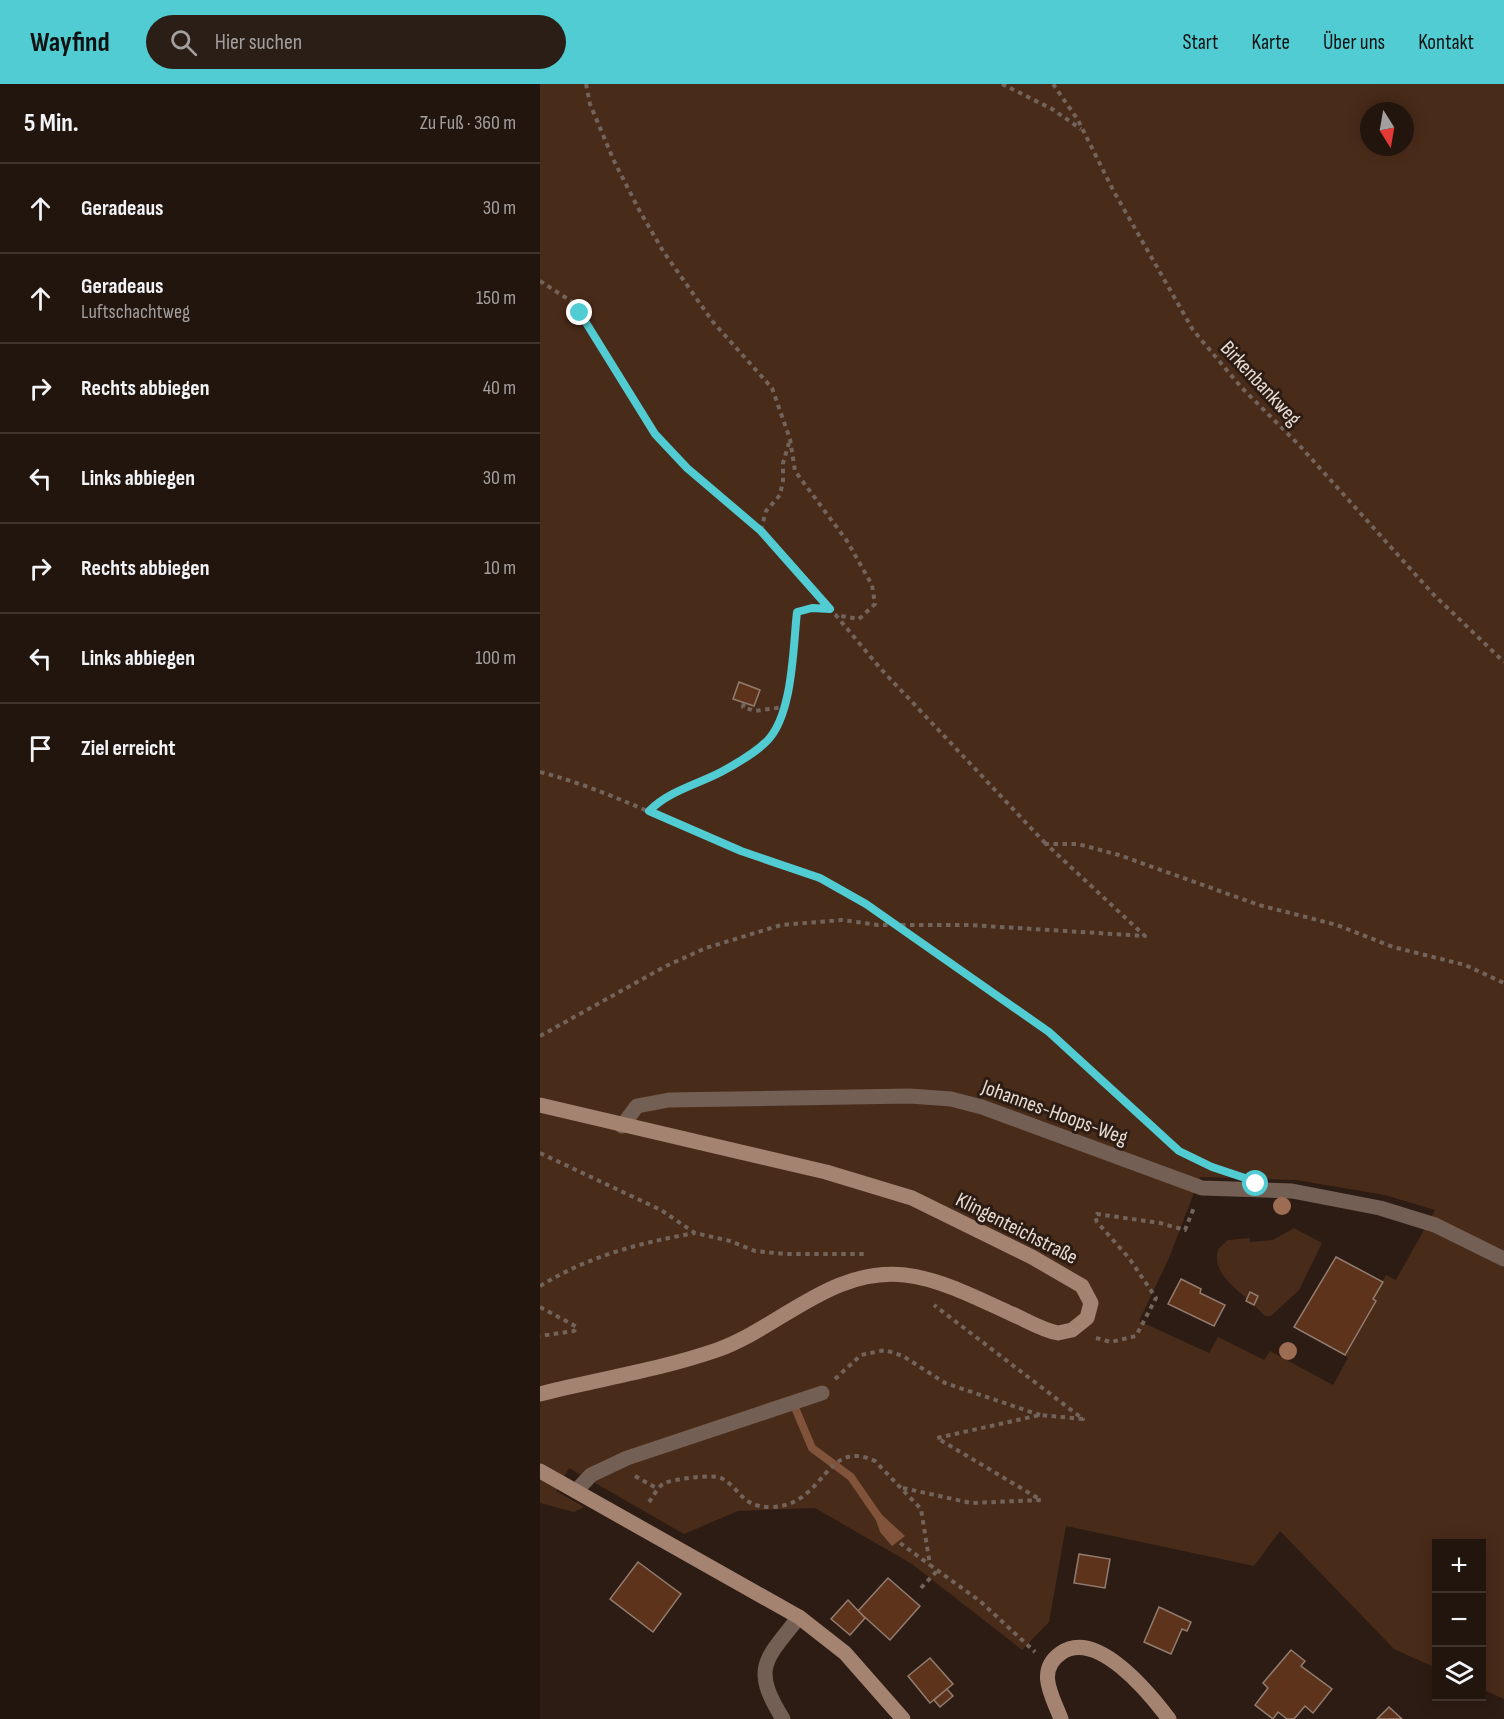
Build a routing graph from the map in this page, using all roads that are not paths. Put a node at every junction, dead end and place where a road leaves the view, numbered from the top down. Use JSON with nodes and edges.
{"nodes":[{"id":1,"x":540,"y":1105,"type":"edge"},
{"id":2,"x":622,"y":1126,"type":"junction"},
{"id":3,"x":1504,"y":1258,"type":"edge"},
{"id":4,"x":822,"y":1393,"type":"road end"},
{"id":5,"x":540,"y":1394,"type":"edge"},
{"id":6,"x":540,"y":1471,"type":"edge"},
{"id":7,"x":576,"y":1491,"type":"junction"},
{"id":8,"x":799,"y":1617,"type":"junction"},
{"id":9,"x":783,"y":1719,"type":"edge"},
{"id":10,"x":903,"y":1719,"type":"edge"},
{"id":11,"x":1060,"y":1719,"type":"edge"},
{"id":12,"x":1170,"y":1719,"type":"edge"}],
"edges":[{"from":1,"to":2,"type":"street","name":"Klingenteichstraße"},
{"from":2,"to":3,"type":"street","name":"Johannes-Hoops-Weg"},
{"from":2,"to":5,"type":"street","name":"Klingenteichstraße"},
{"from":4,"to":7,"type":"street"},
{"from":6,"to":7,"type":"street"},
{"from":7,"to":8,"type":"street"},
{"from":8,"to":9,"type":"street"},
{"from":8,"to":10,"type":"street"},
{"from":11,"to":12,"type":"street"}]}
